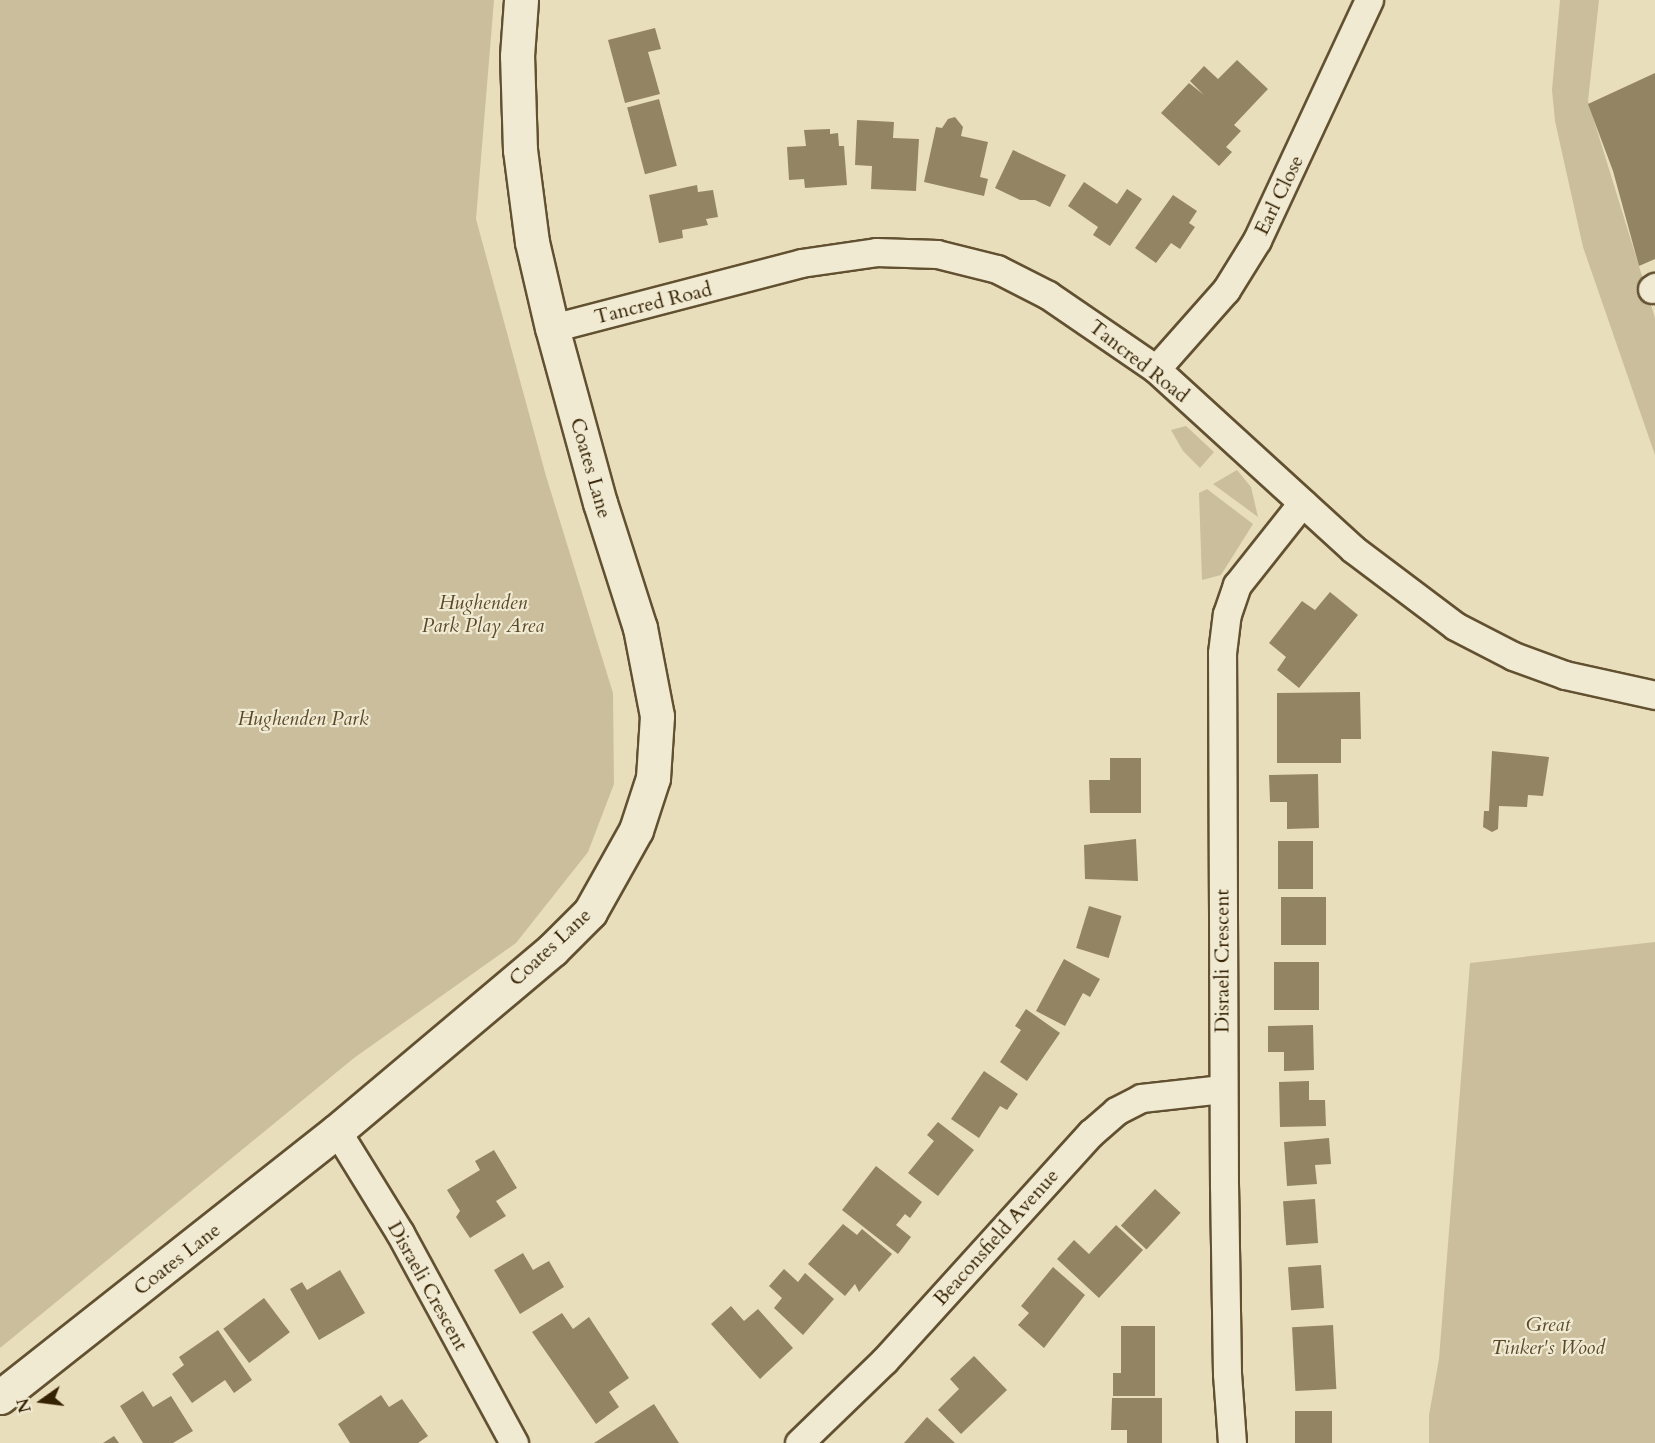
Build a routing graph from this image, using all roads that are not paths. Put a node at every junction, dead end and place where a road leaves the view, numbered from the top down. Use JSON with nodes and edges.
{"nodes":[{"id":1,"x":521,"y":0,"type":"edge"},
{"id":2,"x":1369,"y":0,"type":"edge"},
{"id":3,"x":552,"y":328,"type":"junction"},
{"id":4,"x":1156,"y":369,"type":"junction"},
{"id":5,"x":1302,"y":503,"type":"junction"},
{"id":6,"x":1655,"y":695,"type":"edge"},
{"id":7,"x":1223,"y":1089,"type":"junction"},
{"id":8,"x":337,"y":1131,"type":"junction"},
{"id":9,"x":0,"y":1396,"type":"edge"},
{"id":10,"x":514,"y":1443,"type":"edge"},
{"id":11,"x":800,"y":1443,"type":"edge"},
{"id":12,"x":1232,"y":1443,"type":"edge"}],
"edges":[{"from":1,"to":3,"type":"street","name":"Coates Lane"},
{"from":2,"to":4,"type":"street","name":"Earl Close"},
{"from":3,"to":4,"type":"street","name":"Tancred Road"},
{"from":3,"to":8,"type":"street","name":"Coates Lane"},
{"from":4,"to":5,"type":"street","name":"Tancred Road"},
{"from":5,"to":6,"type":"street","name":"Tancred Road"},
{"from":5,"to":7,"type":"street","name":"Disraeli Crescent"},
{"from":7,"to":11,"type":"street","name":"Beaconsfield Avenue"},
{"from":7,"to":12,"type":"street","name":"Disraeli Crescent"},
{"from":8,"to":9,"type":"street","name":"Coates Lane"},
{"from":8,"to":10,"type":"street","name":"Disraeli Crescent"}]}
